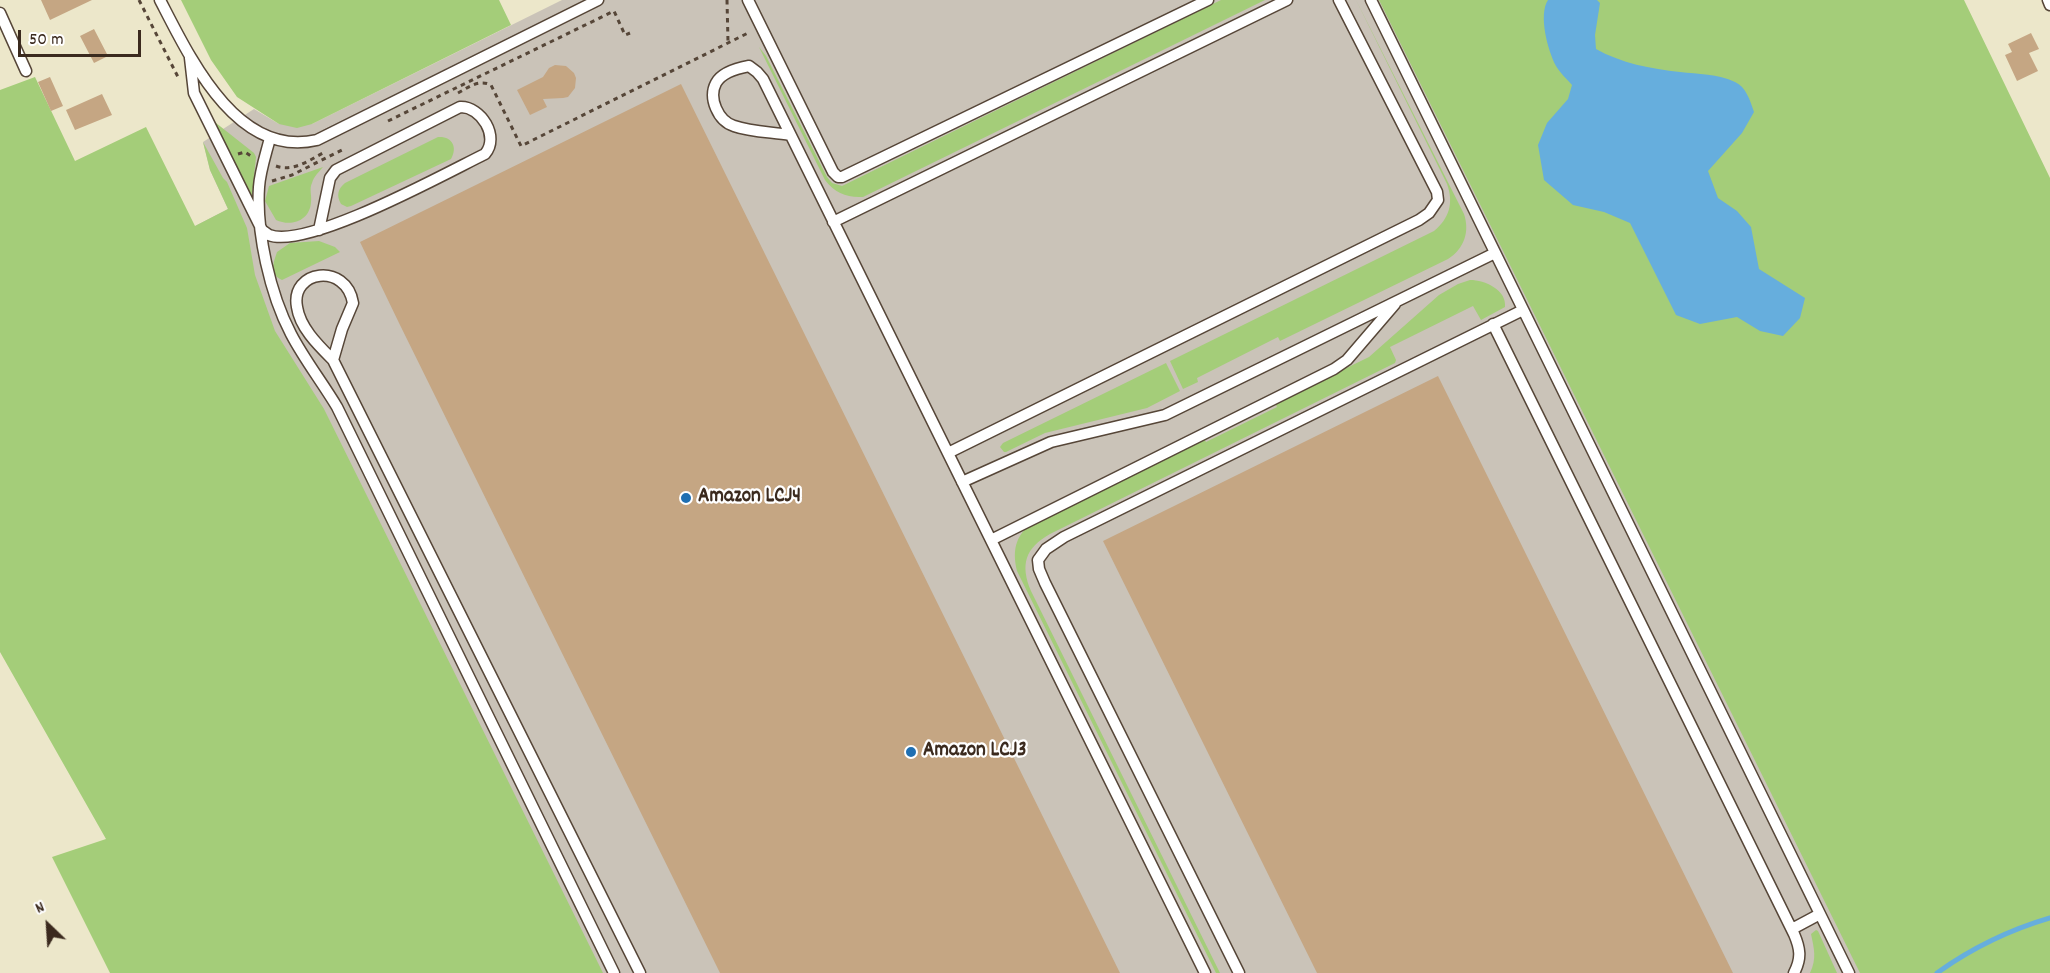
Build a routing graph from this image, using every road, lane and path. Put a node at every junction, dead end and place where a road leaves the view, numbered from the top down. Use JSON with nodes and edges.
{"nodes":[{"id":1,"x":160,"y":0,"type":"edge"},
{"id":2,"x":598,"y":0,"type":"edge"},
{"id":3,"x":727,"y":0,"type":"edge"},
{"id":4,"x":748,"y":0,"type":"edge"},
{"id":5,"x":1208,"y":0,"type":"edge"},
{"id":6,"x":1287,"y":0,"type":"edge"},
{"id":7,"x":1339,"y":0,"type":"edge"},
{"id":8,"x":1371,"y":0,"type":"edge"},
{"id":9,"x":2048,"y":0,"type":"edge"},
{"id":10,"x":2050,"y":5,"type":"edge"},
{"id":11,"x":0,"y":13,"type":"edge"},
{"id":12,"x":728,"y":42,"type":"dead end"},
{"id":13,"x":190,"y":58,"type":"junction"},
{"id":14,"x":26,"y":71,"type":"dead end"},
{"id":15,"x":790,"y":135,"type":"junction"},
{"id":16,"x":270,"y":138,"type":"junction"},
{"id":17,"x":833,"y":222,"type":"junction"},
{"id":18,"x":262,"y":230,"type":"junction"},
{"id":19,"x":319,"y":230,"type":"junction"},
{"id":20,"x":1495,"y":253,"type":"junction"},
{"id":21,"x":1399,"y":299,"type":"junction"},
{"id":22,"x":1523,"y":310,"type":"junction"},
{"id":23,"x":1493,"y":324,"type":"junction"},
{"id":24,"x":333,"y":360,"type":"junction"},
{"id":25,"x":948,"y":453,"type":"junction"},
{"id":26,"x":962,"y":482,"type":"junction"},
{"id":27,"x":991,"y":540,"type":"junction"},
{"id":28,"x":1820,"y":915,"type":"junction"},
{"id":29,"x":1792,"y":929,"type":"junction"},
{"id":30,"x":614,"y":973,"type":"edge"},
{"id":31,"x":640,"y":973,"type":"edge"},
{"id":32,"x":1205,"y":973,"type":"edge"},
{"id":33,"x":1239,"y":973,"type":"edge"},
{"id":34,"x":1794,"y":973,"type":"edge"},
{"id":35,"x":1849,"y":973,"type":"edge"}],
"edges":[{"from":1,"to":13,"type":"lane"},
{"from":2,"to":16,"type":"lane"},
{"from":3,"to":12,"type":"path"},
{"from":4,"to":5,"type":"lane"},
{"from":6,"to":17,"type":"lane"},
{"from":7,"to":25,"type":"lane"},
{"from":8,"to":20,"type":"lane"},
{"from":9,"to":10,"type":"lane"},
{"from":11,"to":14,"type":"lane"},
{"from":13,"to":16,"type":"lane"},
{"from":13,"to":18,"type":"lane"},
{"from":15,"to":15,"type":"lane"},
{"from":15,"to":17,"type":"lane"},
{"from":16,"to":18,"type":"lane"},
{"from":17,"to":25,"type":"lane"},
{"from":18,"to":19,"type":"lane"},
{"from":18,"to":30,"type":"lane"},
{"from":19,"to":19,"type":"lane"},
{"from":20,"to":21,"type":"lane"},
{"from":20,"to":22,"type":"lane"},
{"from":21,"to":26,"type":"lane"},
{"from":21,"to":27,"type":"lane"},
{"from":22,"to":23,"type":"lane"},
{"from":22,"to":28,"type":"lane"},
{"from":23,"to":29,"type":"lane"},
{"from":23,"to":33,"type":"lane"},
{"from":24,"to":24,"type":"lane"},
{"from":24,"to":31,"type":"lane"},
{"from":25,"to":26,"type":"lane"},
{"from":26,"to":27,"type":"lane"},
{"from":27,"to":32,"type":"lane"},
{"from":28,"to":29,"type":"lane"},
{"from":28,"to":35,"type":"lane"},
{"from":29,"to":34,"type":"lane"}]}
